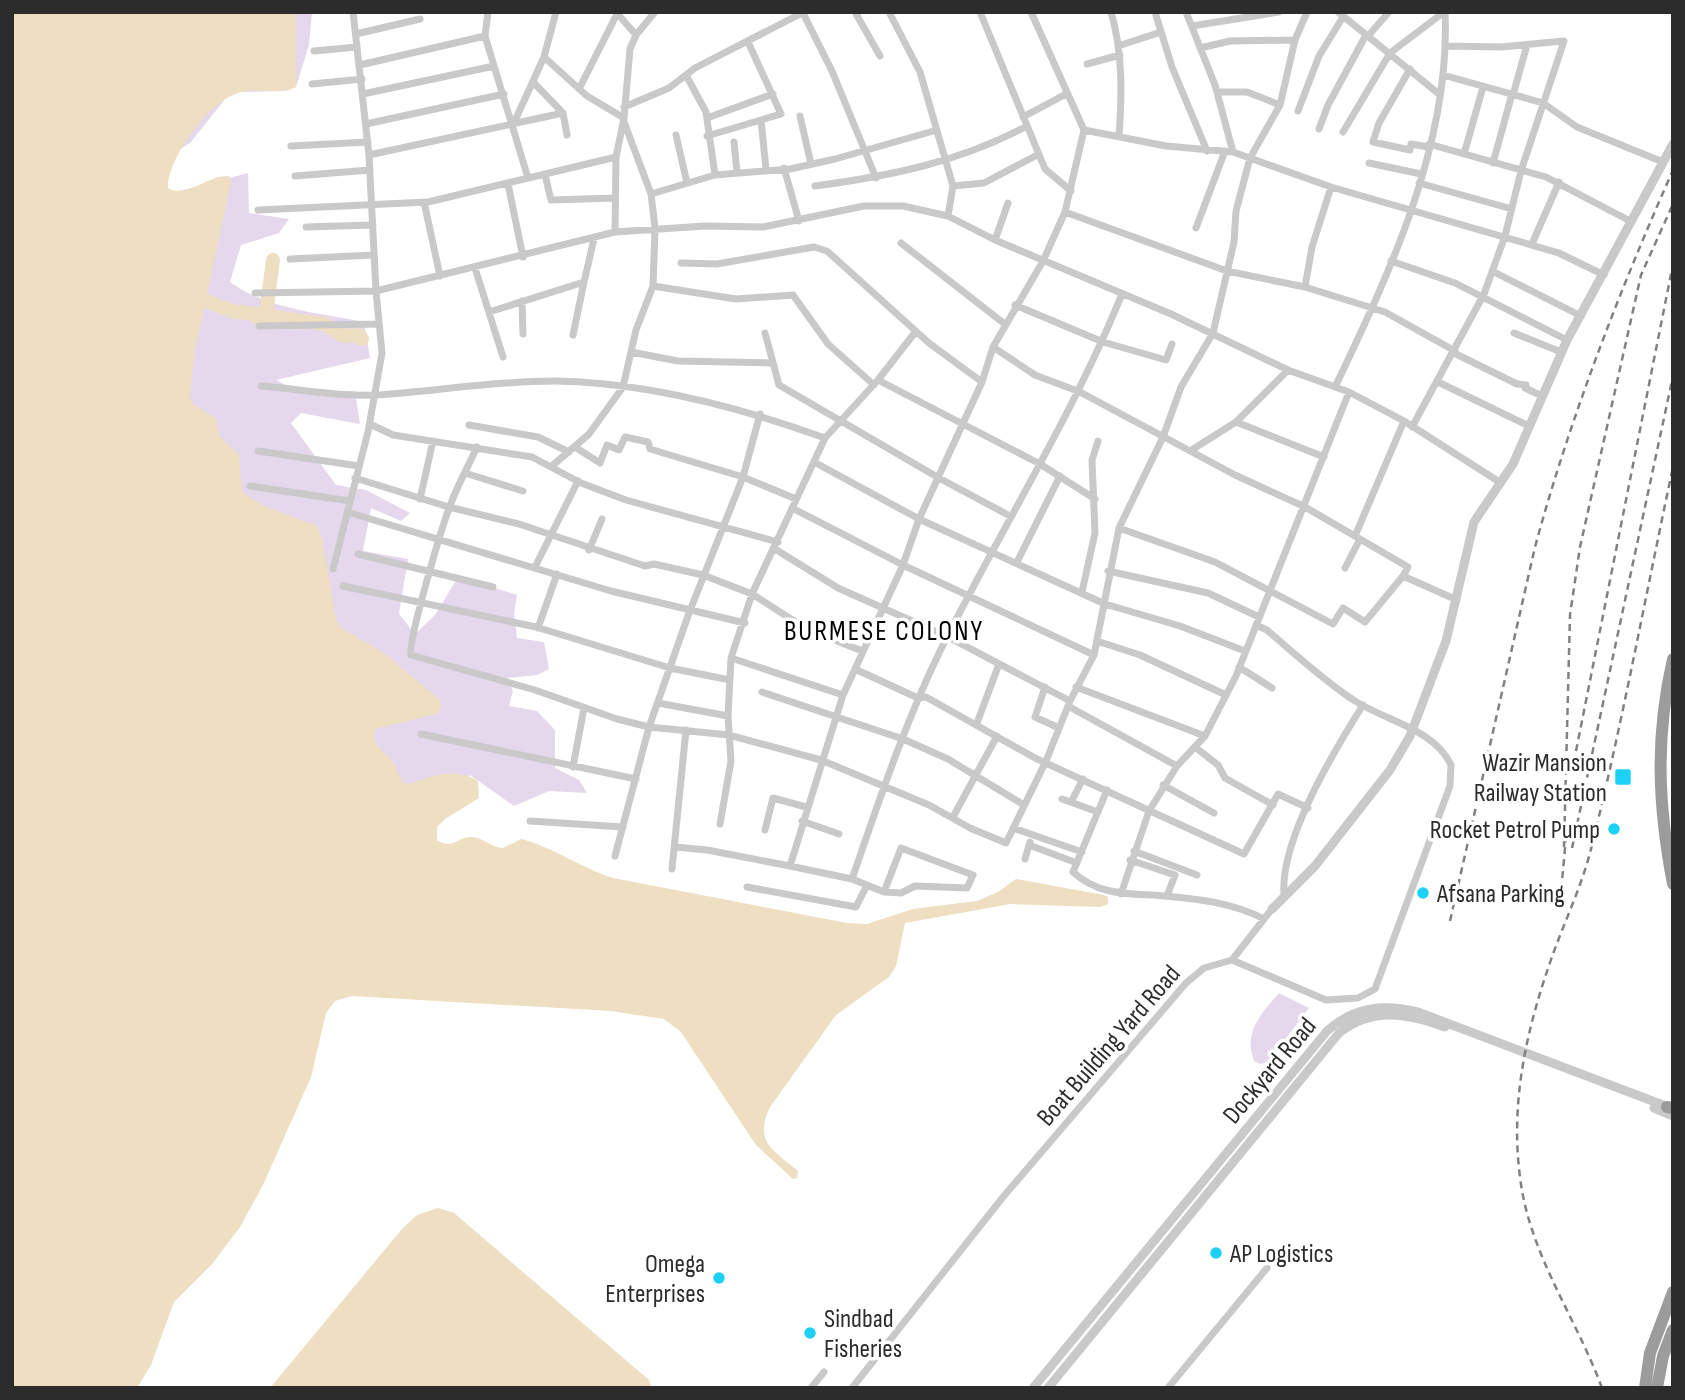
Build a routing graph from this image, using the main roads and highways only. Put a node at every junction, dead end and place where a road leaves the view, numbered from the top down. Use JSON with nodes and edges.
{"nodes":[{"id":1,"x":1673,"y":659,"type":"edge"},
{"id":2,"x":1673,"y":884,"type":"edge"},
{"id":3,"x":1673,"y":1292,"type":"edge"},
{"id":4,"x":1673,"y":1330,"type":"edge"},
{"id":5,"x":1645,"y":1388,"type":"edge"},
{"id":6,"x":1657,"y":1388,"type":"edge"}],
"edges":[{"from":1,"to":2,"type":"highway"},
{"from":3,"to":5,"type":"highway"},
{"from":4,"to":6,"type":"highway"}]}
